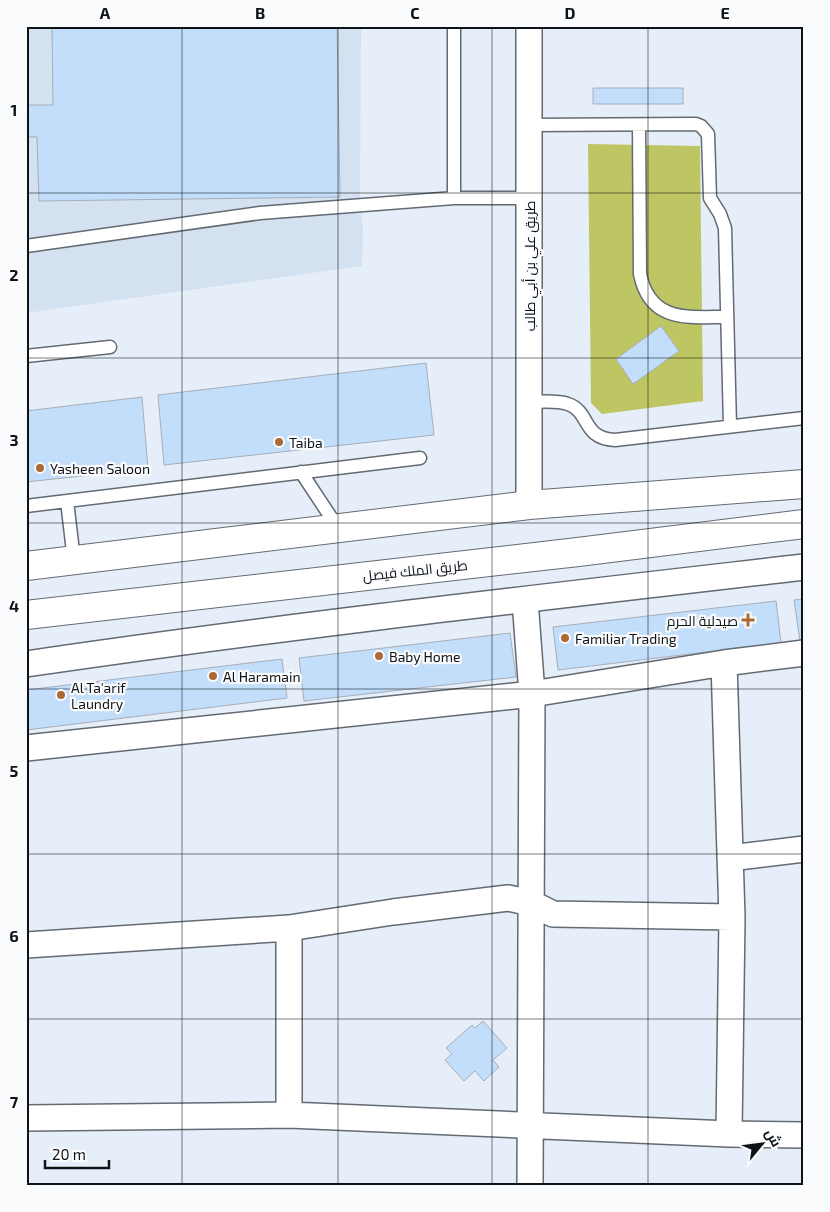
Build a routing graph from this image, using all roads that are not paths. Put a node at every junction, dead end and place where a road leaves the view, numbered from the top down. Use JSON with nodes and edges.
{"nodes":[{"id":1,"x":454,"y":26,"type":"edge"},
{"id":2,"x":529,"y":26,"type":"edge"},
{"id":3,"x":529,"y":125,"type":"junction"},
{"id":4,"x":639,"y":125,"type":"junction"},
{"id":5,"x":454,"y":198,"type":"junction"},
{"id":6,"x":529,"y":198,"type":"junction"},
{"id":7,"x":26,"y":246,"type":"edge"},
{"id":8,"x":727,"y":317,"type":"junction"},
{"id":9,"x":110,"y":347,"type":"dead end"},
{"id":10,"x":26,"y":356,"type":"edge"},
{"id":11,"x":529,"y":402,"type":"junction"},
{"id":12,"x":804,"y":418,"type":"edge"},
{"id":13,"x":730,"y":426,"type":"junction"},
{"id":14,"x":420,"y":458,"type":"dead end"},
{"id":15,"x":301,"y":472,"type":"junction"},
{"id":16,"x":804,"y":484,"type":"edge"},
{"id":17,"x":66,"y":501,"type":"junction"},
{"id":18,"x":529,"y":505,"type":"junction"},
{"id":19,"x":26,"y":506,"type":"edge"},
{"id":20,"x":804,"y":510,"type":"edge"},
{"id":21,"x":804,"y":524,"type":"edge"},
{"id":22,"x":338,"y":528,"type":"junction"},
{"id":23,"x":578,"y":552,"type":"junction"},
{"id":24,"x":74,"y":560,"type":"junction"},
{"id":25,"x":26,"y":566,"type":"edge"},
{"id":26,"x":804,"y":567,"type":"edge"},
{"id":27,"x":525,"y":600,"type":"junction"},
{"id":28,"x":26,"y":615,"type":"edge"},
{"id":29,"x":804,"y":654,"type":"edge"},
{"id":30,"x":724,"y":663,"type":"junction"},
{"id":31,"x":26,"y":664,"type":"edge"},
{"id":32,"x":532,"y":694,"type":"junction"},
{"id":33,"x":26,"y":748,"type":"edge"},
{"id":34,"x":804,"y":850,"type":"edge"},
{"id":35,"x":730,"y":858,"type":"junction"},
{"id":36,"x":531,"y":903,"type":"junction"},
{"id":37,"x":732,"y":917,"type":"junction"},
{"id":38,"x":289,"y":928,"type":"junction"},
{"id":39,"x":26,"y":945,"type":"edge"},
{"id":40,"x":288,"y":1115,"type":"junction"},
{"id":41,"x":26,"y":1118,"type":"edge"},
{"id":42,"x":529,"y":1126,"type":"junction"},
{"id":43,"x":729,"y":1134,"type":"junction"},
{"id":44,"x":804,"y":1135,"type":"edge"},
{"id":45,"x":530,"y":1186,"type":"edge"}],
"edges":[{"from":1,"to":5,"type":"lane"},
{"from":2,"to":3,"type":"street","name":"طريق علي بن أبي طالب"},
{"from":3,"to":4,"type":"lane"},
{"from":3,"to":6,"type":"street","name":"طريق علي بن أبي طالب"},
{"from":4,"to":8,"type":"lane"},
{"from":4,"to":8,"type":"lane"},
{"from":5,"to":6,"type":"lane"},
{"from":5,"to":7,"type":"lane"},
{"from":6,"to":11,"type":"street","name":"طريق علي بن أبي طالب"},
{"from":8,"to":13,"type":"lane"},
{"from":9,"to":10,"type":"lane"},
{"from":11,"to":13,"type":"lane"},
{"from":11,"to":18,"type":"street","name":"طريق علي بن أبي طالب"},
{"from":12,"to":13,"type":"lane"},
{"from":14,"to":15,"type":"lane"},
{"from":15,"to":17,"type":"lane"},
{"from":15,"to":22,"type":"lane"},
{"from":16,"to":18,"type":"main road"},
{"from":17,"to":19,"type":"lane"},
{"from":17,"to":24,"type":"lane"},
{"from":18,"to":22,"type":"main road"},
{"from":20,"to":23,"type":"main road"},
{"from":21,"to":23,"type":"main road","name":"طريق الملك فيصل"},
{"from":22,"to":24,"type":"main road"},
{"from":23,"to":28,"type":"main road","name":"طريق الملك فيصل"},
{"from":24,"to":25,"type":"main road"},
{"from":26,"to":27,"type":"street"},
{"from":27,"to":31,"type":"street"},
{"from":27,"to":32,"type":"street"},
{"from":29,"to":30,"type":"street"},
{"from":30,"to":32,"type":"street"},
{"from":30,"to":35,"type":"street"},
{"from":32,"to":33,"type":"street"},
{"from":32,"to":36,"type":"street"},
{"from":34,"to":35,"type":"street"},
{"from":35,"to":37,"type":"street"},
{"from":36,"to":37,"type":"street"},
{"from":36,"to":38,"type":"street"},
{"from":36,"to":42,"type":"street"},
{"from":37,"to":43,"type":"street"},
{"from":38,"to":39,"type":"street"},
{"from":38,"to":40,"type":"street"},
{"from":40,"to":41,"type":"street"},
{"from":40,"to":42,"type":"street"},
{"from":42,"to":43,"type":"street"},
{"from":42,"to":45,"type":"street"},
{"from":43,"to":44,"type":"street"}]}
